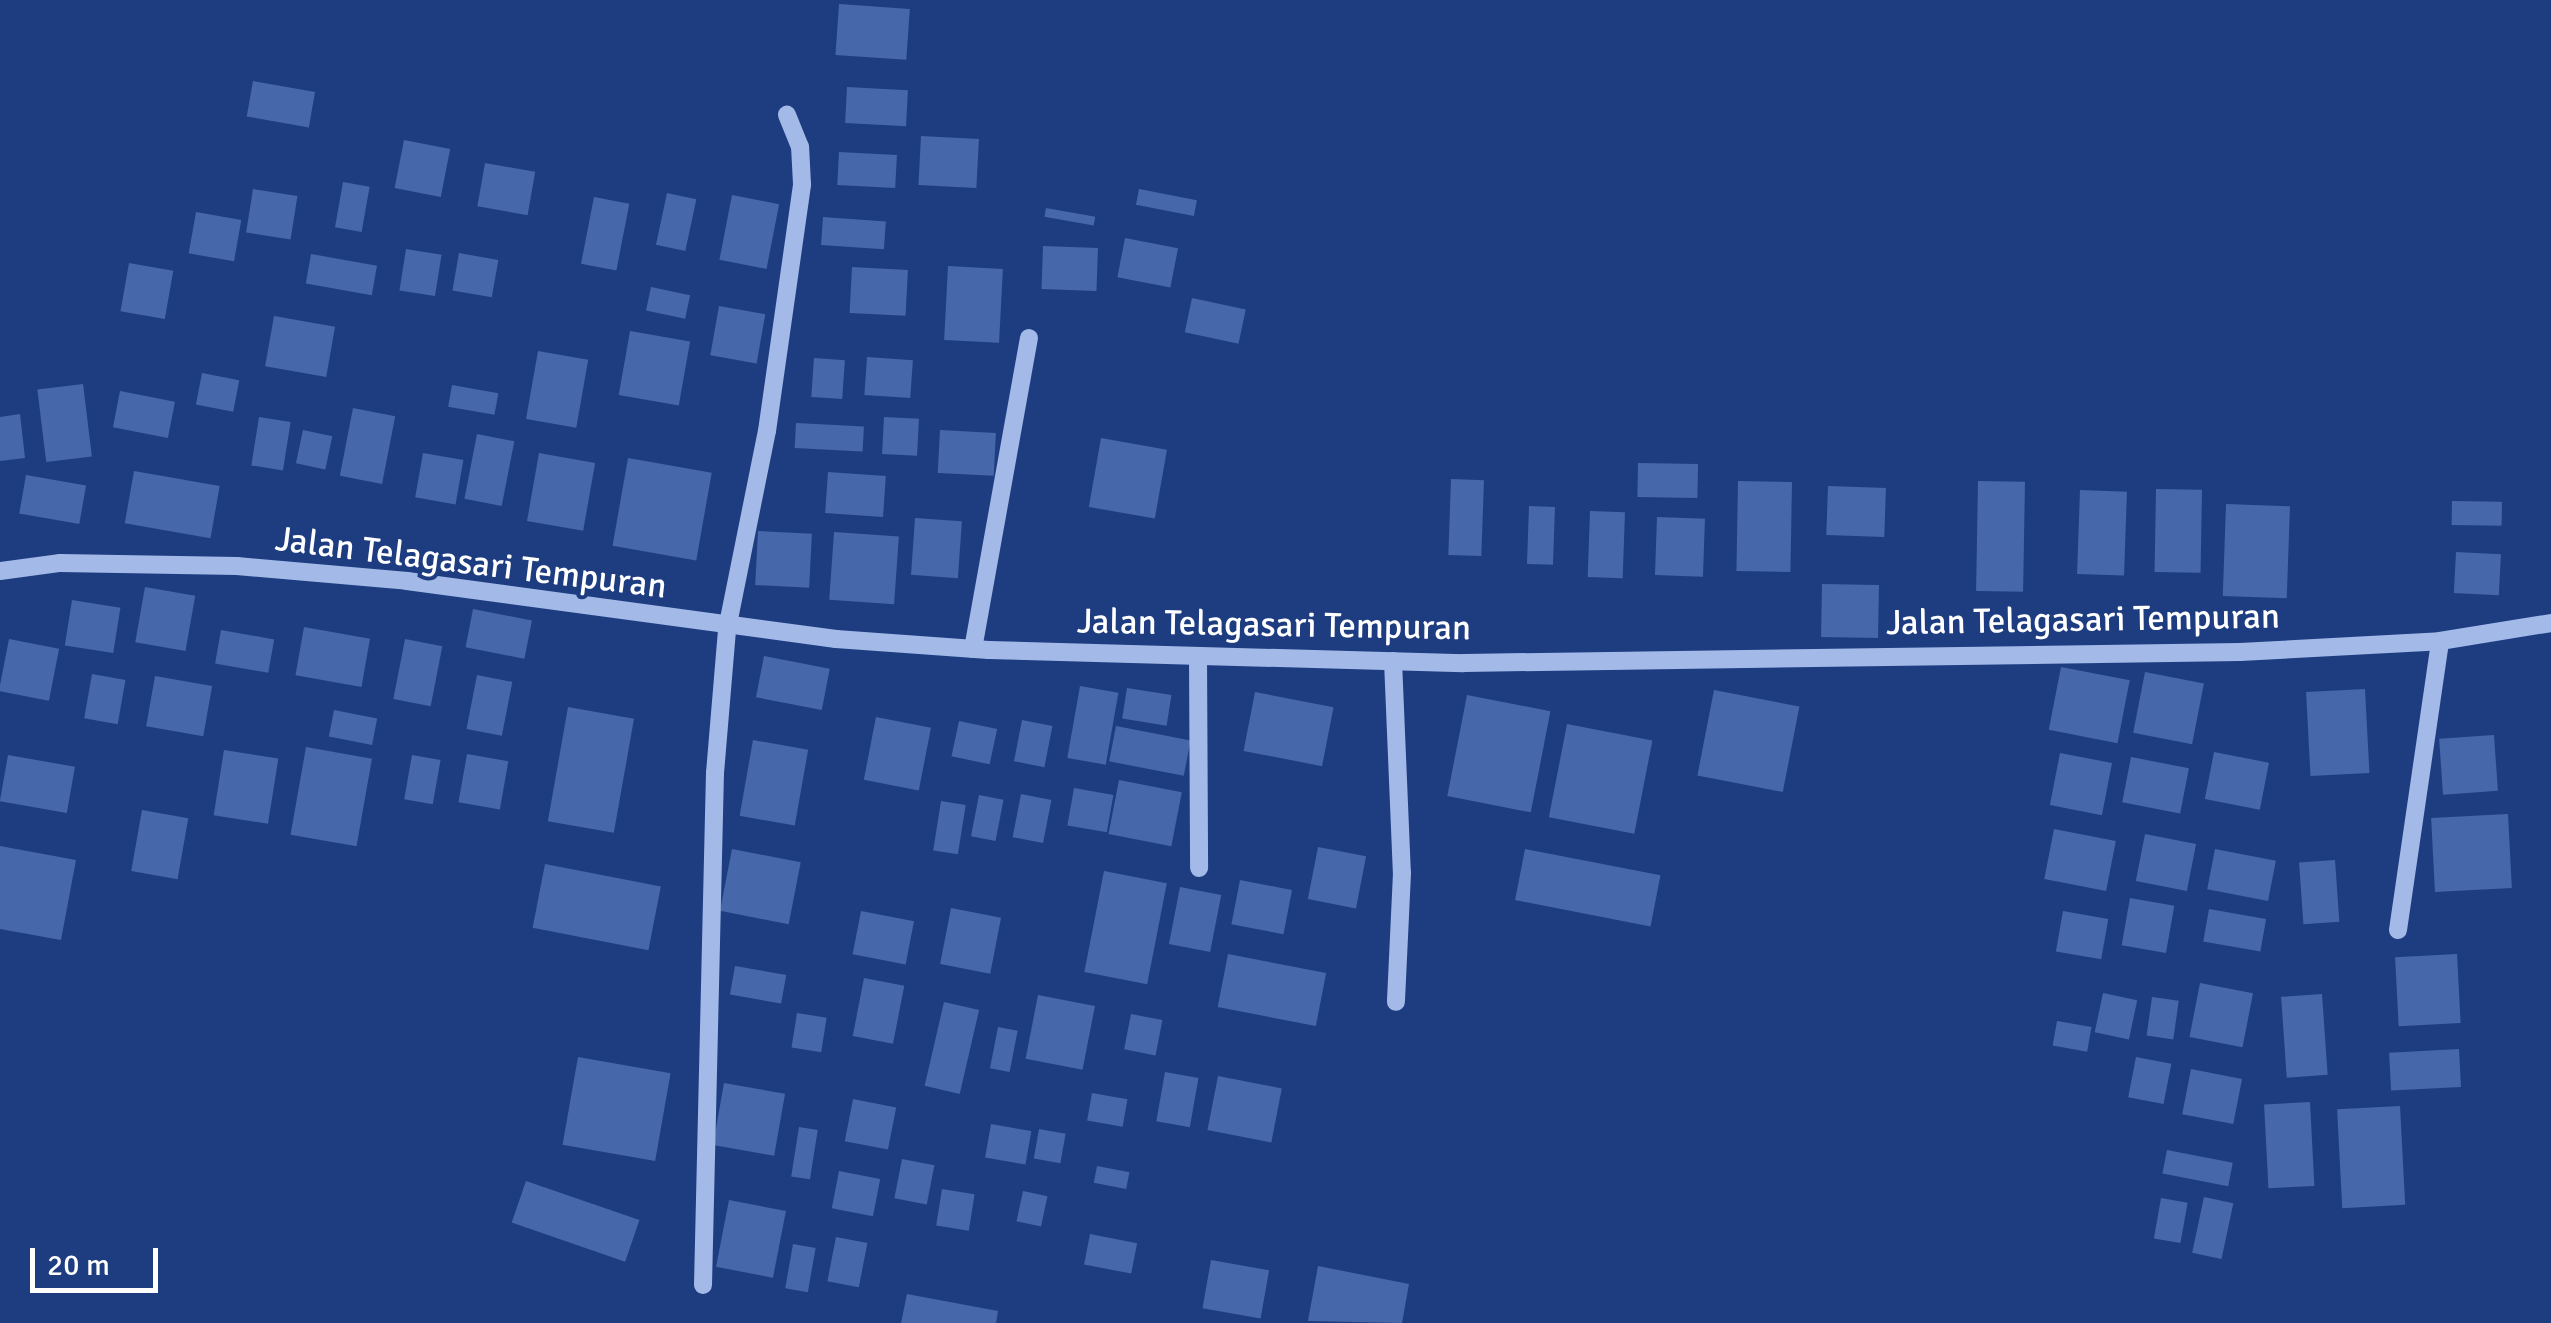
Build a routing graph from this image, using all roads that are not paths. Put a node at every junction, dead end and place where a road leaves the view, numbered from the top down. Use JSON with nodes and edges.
{"nodes":[{"id":1,"x":787,"y":115,"type":"dead end"},
{"id":2,"x":1029,"y":338,"type":"dead end"},
{"id":3,"x":0,"y":570,"type":"edge"},
{"id":4,"x":2551,"y":623,"type":"edge"},
{"id":5,"x":727,"y":629,"type":"junction"},
{"id":6,"x":2440,"y":641,"type":"junction"},
{"id":7,"x":973,"y":649,"type":"junction"},
{"id":8,"x":1198,"y":657,"type":"junction"},
{"id":9,"x":1393,"y":661,"type":"junction"},
{"id":10,"x":1198,"y":868,"type":"dead end"},
{"id":11,"x":2398,"y":930,"type":"dead end"},
{"id":12,"x":1396,"y":1002,"type":"dead end"},
{"id":13,"x":704,"y":1285,"type":"dead end"}],
"edges":[{"from":1,"to":5,"type":"street"},
{"from":2,"to":7,"type":"street"},
{"from":3,"to":5,"type":"street","name":"Jalan Telagasari Tempuran"},
{"from":4,"to":6,"type":"street","name":"Jalan Telagasari Tempuran"},
{"from":5,"to":7,"type":"street","name":"Jalan Telagasari Tempuran"},
{"from":5,"to":13,"type":"street"},
{"from":6,"to":9,"type":"street","name":"Jalan Telagasari Tempuran"},
{"from":6,"to":11,"type":"street"},
{"from":7,"to":8,"type":"street","name":"Jalan Telagasari Tempuran"},
{"from":8,"to":9,"type":"street","name":"Jalan Telagasari Tempuran"},
{"from":8,"to":10,"type":"street"},
{"from":9,"to":12,"type":"street"}]}
